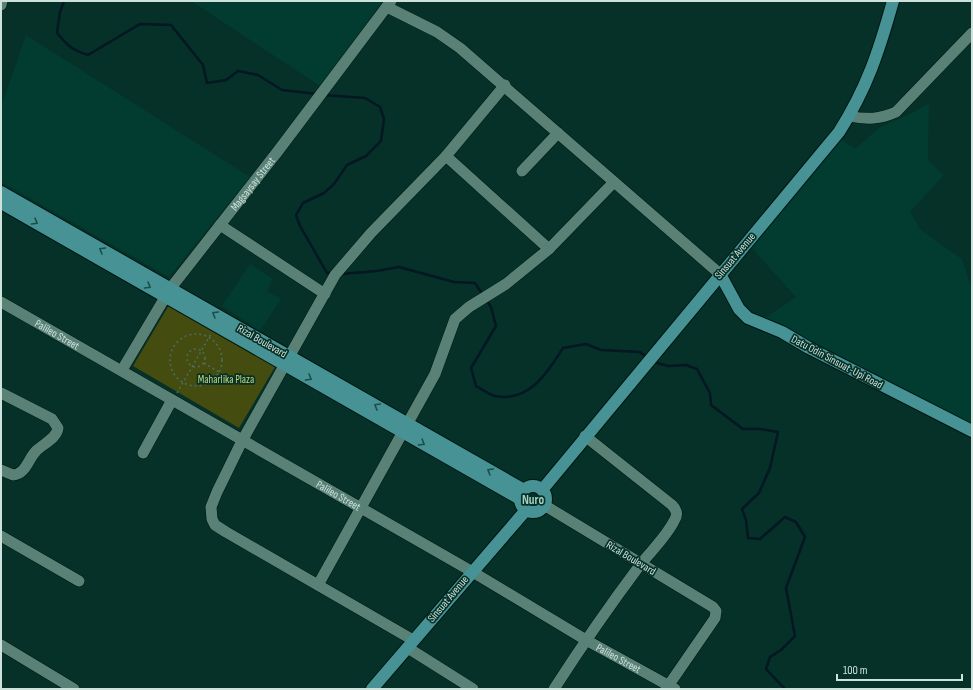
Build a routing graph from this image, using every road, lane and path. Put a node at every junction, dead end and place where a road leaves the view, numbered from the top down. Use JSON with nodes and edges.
{"nodes":[{"id":1,"x":2,"y":1,"type":"edge"},
{"id":2,"x":893,"y":1,"type":"edge"},
{"id":3,"x":389,"y":4,"type":"edge"},
{"id":4,"x":1,"y":5,"type":"edge"},
{"id":5,"x":972,"y":33,"type":"edge"},
{"id":6,"x":505,"y":85,"type":"junction"},
{"id":7,"x":849,"y":116,"type":"junction"},
{"id":8,"x":558,"y":133,"type":"junction"},
{"id":9,"x":446,"y":156,"type":"junction"},
{"id":10,"x":522,"y":171,"type":"dead end"},
{"id":11,"x":614,"y":182,"type":"junction"},
{"id":12,"x":1,"y":192,"type":"edge"},
{"id":13,"x":1,"y":203,"type":"edge"},
{"id":14,"x":220,"y":225,"type":"junction"},
{"id":15,"x":549,"y":249,"type":"junction"},
{"id":16,"x":720,"y":274,"type":"junction"},
{"id":17,"x":167,"y":292,"type":"junction"},
{"id":18,"x":325,"y":294,"type":"junction"},
{"id":19,"x":1,"y":302,"type":"edge"},
{"id":20,"x":216,"y":325,"type":"junction"},
{"id":21,"x":208,"y":338,"type":"junction"},
{"id":22,"x":201,"y":350,"type":"junction"},
{"id":23,"x":288,"y":361,"type":"junction"},
{"id":24,"x":204,"y":363,"type":"junction"},
{"id":25,"x":192,"y":366,"type":"junction"},
{"id":26,"x":122,"y":370,"type":"junction"},
{"id":27,"x":219,"y":372,"type":"junction"},
{"id":28,"x":234,"y":381,"type":"dead end"},
{"id":29,"x":183,"y":382,"type":"junction"},
{"id":30,"x":1,"y":393,"type":"edge"},
{"id":31,"x":172,"y":400,"type":"junction"},
{"id":32,"x":406,"y":428,"type":"junction"},
{"id":33,"x":972,"y":431,"type":"edge"},
{"id":34,"x":585,"y":436,"type":"junction"},
{"id":35,"x":242,"y":441,"type":"junction"},
{"id":36,"x":143,"y":453,"type":"dead end"},
{"id":37,"x":1,"y":470,"type":"edge"},
{"id":38,"x":542,"y":490,"type":"junction"},
{"id":39,"x":522,"y":494,"type":"junction"},
{"id":40,"x":544,"y":505,"type":"junction"},
{"id":41,"x":360,"y":508,"type":"junction"},
{"id":42,"x":526,"y":510,"type":"junction"},
{"id":43,"x":1,"y":536,"type":"edge"},
{"id":44,"x":641,"y":564,"type":"junction"},
{"id":45,"x":472,"y":571,"type":"junction"},
{"id":46,"x":79,"y":581,"type":"dead end"},
{"id":47,"x":318,"y":585,"type":"junction"},
{"id":48,"x":586,"y":640,"type":"junction"},
{"id":49,"x":1,"y":644,"type":"edge"},
{"id":50,"x":410,"y":644,"type":"junction"},
{"id":51,"x":670,"y":688,"type":"edge"},
{"id":52,"x":74,"y":689,"type":"edge"},
{"id":53,"x":372,"y":689,"type":"edge"},
{"id":54,"x":473,"y":689,"type":"edge"},
{"id":55,"x":554,"y":689,"type":"edge"}],
"edges":[{"from":1,"to":4,"type":"street"},
{"from":2,"to":7,"type":"main road","name":"Sinsuat Avenue"},
{"from":3,"to":6,"type":"street"},
{"from":3,"to":14,"type":"street","name":"Magsaysay Street"},
{"from":5,"to":7,"type":"street"},
{"from":6,"to":8,"type":"street"},
{"from":6,"to":9,"type":"street"},
{"from":7,"to":16,"type":"main road","name":"Sinsuat Avenue"},
{"from":8,"to":10,"type":"street"},
{"from":8,"to":11,"type":"street"},
{"from":9,"to":15,"type":"street"},
{"from":9,"to":18,"type":"street"},
{"from":11,"to":15,"type":"street"},
{"from":11,"to":16,"type":"street"},
{"from":17,"to":12,"type":"main road","name":"Rizal Boulevard","one_way":true},
{"from":13,"to":17,"type":"main road","name":"Rizal Boulevard","one_way":true},
{"from":14,"to":17,"type":"street","name":"Magsaysay Street"},
{"from":14,"to":18,"type":"street"},
{"from":15,"to":32,"type":"street"},
{"from":16,"to":33,"type":"main road","name":"Datu Odin Sinsuat-Upi Road"},
{"from":16,"to":34,"type":"main road","name":"Sinsuat Avenue"},
{"from":17,"to":20,"type":"main road","name":"Rizal Boulevard"},
{"from":23,"to":17,"type":"main road","name":"Rizal Boulevard","one_way":true},
{"from":17,"to":26,"type":"street","name":"Magsaysay Street"},
{"from":18,"to":23,"type":"street"},
{"from":19,"to":26,"type":"street","name":"Palileo Street"},
{"from":20,"to":21,"type":"path"},
{"from":20,"to":23,"type":"main road","name":"Rizal Boulevard"},
{"from":21,"to":22,"type":"path"},
{"from":21,"to":27,"type":"path"},
{"from":21,"to":29,"type":"path"},
{"from":22,"to":24,"type":"path"},
{"from":22,"to":25,"type":"path"},
{"from":22,"to":25,"type":"path"},
{"from":23,"to":32,"type":"main road","name":"Rizal Boulevard"},
{"from":23,"to":35,"type":"street"},
{"from":24,"to":25,"type":"path"},
{"from":24,"to":27,"type":"path"},
{"from":25,"to":29,"type":"path"},
{"from":26,"to":31,"type":"street","name":"Palileo Street"},
{"from":27,"to":28,"type":"path"},
{"from":27,"to":29,"type":"path"},
{"from":29,"to":31,"type":"path"},
{"from":30,"to":37,"type":"street"},
{"from":31,"to":35,"type":"street","name":"Palileo Street"},
{"from":31,"to":36,"type":"street"},
{"from":32,"to":39,"type":"main road","name":"Rizal Boulevard"},
{"from":32,"to":41,"type":"street"},
{"from":34,"to":38,"type":"main road","name":"Sinsuat Avenue"},
{"from":34,"to":44,"type":"street"},
{"from":35,"to":41,"type":"street","name":"Palileo Street"},
{"from":35,"to":47,"type":"street"},
{"from":38,"to":39,"type":"main road"},
{"from":38,"to":40,"type":"main road"},
{"from":39,"to":42,"type":"main road"},
{"from":40,"to":42,"type":"main road"},
{"from":40,"to":44,"type":"street","name":"Rizal Boulevard"},
{"from":41,"to":45,"type":"street","name":"Palileo Street"},
{"from":41,"to":47,"type":"street"},
{"from":42,"to":45,"type":"main road","name":"Sinsuat Avenue"},
{"from":43,"to":46,"type":"street"},
{"from":44,"to":48,"type":"street"},
{"from":44,"to":51,"type":"street","name":"Rizal Boulevard"},
{"from":45,"to":48,"type":"street","name":"Palileo Street"},
{"from":45,"to":50,"type":"main road","name":"Sinsuat Avenue"},
{"from":47,"to":50,"type":"street"},
{"from":48,"to":51,"type":"street","name":"Palileo Street"},
{"from":48,"to":55,"type":"street"},
{"from":49,"to":52,"type":"street"},
{"from":50,"to":53,"type":"main road","name":"Sinsuat Avenue"},
{"from":50,"to":54,"type":"street"}]}
